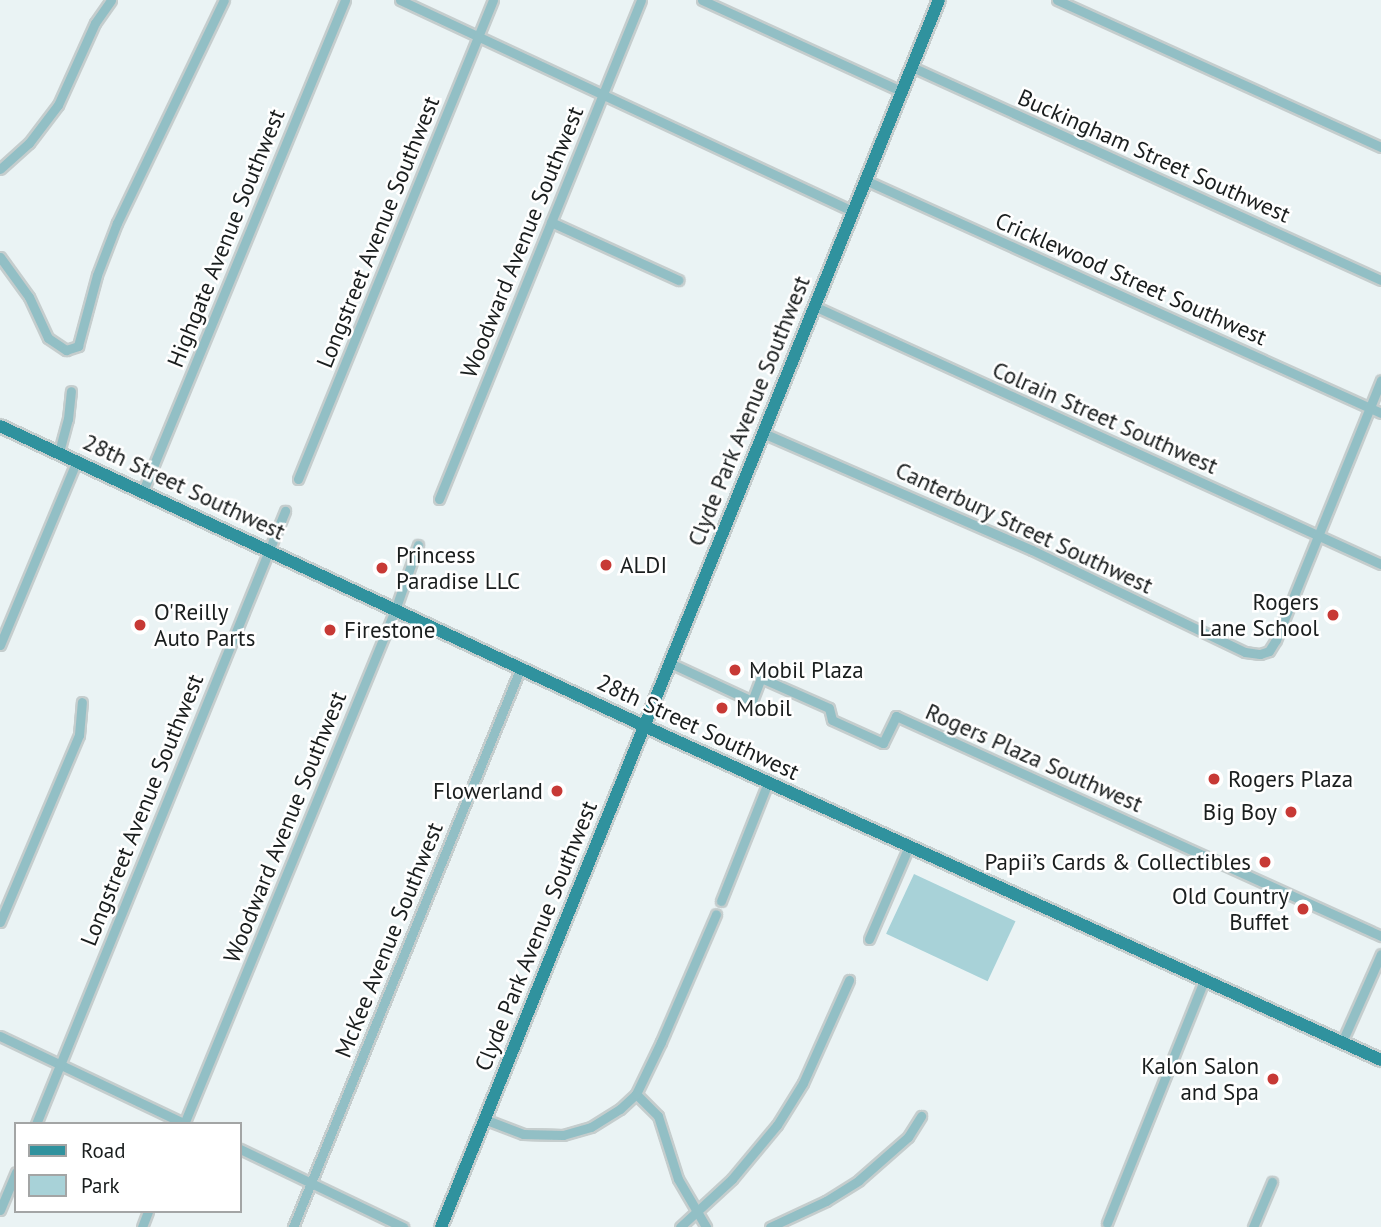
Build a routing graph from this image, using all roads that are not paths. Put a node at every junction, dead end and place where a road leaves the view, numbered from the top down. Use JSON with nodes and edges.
{"nodes":[{"id":1,"x":111,"y":0,"type":"edge"},
{"id":2,"x":224,"y":0,"type":"edge"},
{"id":3,"x":345,"y":0,"type":"edge"},
{"id":4,"x":400,"y":0,"type":"edge"},
{"id":5,"x":493,"y":0,"type":"edge"},
{"id":6,"x":641,"y":0,"type":"edge"},
{"id":7,"x":702,"y":0,"type":"edge"},
{"id":8,"x":939,"y":0,"type":"edge"},
{"id":9,"x":1057,"y":0,"type":"edge"},
{"id":10,"x":478,"y":37,"type":"junction"},
{"id":11,"x":912,"y":67,"type":"junction"},
{"id":12,"x":901,"y":91,"type":"junction"},
{"id":13,"x":602,"y":96,"type":"junction"},
{"id":14,"x":1381,"y":147,"type":"edge"},
{"id":15,"x":0,"y":169,"type":"edge"},
{"id":16,"x":865,"y":180,"type":"junction"},
{"id":17,"x":853,"y":211,"type":"junction"},
{"id":18,"x":551,"y":222,"type":"junction"},
{"id":19,"x":0,"y":257,"type":"edge"},
{"id":20,"x":678,"y":280,"type":"dead end"},
{"id":21,"x":1381,"y":280,"type":"edge"},
{"id":22,"x":814,"y":306,"type":"junction"},
{"id":23,"x":1381,"y":380,"type":"edge"},
{"id":24,"x":71,"y":391,"type":"dead end"},
{"id":25,"x":1370,"y":408,"type":"junction"},
{"id":26,"x":1381,"y":414,"type":"edge"},
{"id":27,"x":0,"y":426,"type":"edge"},
{"id":28,"x":762,"y":433,"type":"junction"},
{"id":29,"x":59,"y":452,"type":"junction"},
{"id":30,"x":77,"y":460,"type":"junction"},
{"id":31,"x":298,"y":479,"type":"dead end"},
{"id":32,"x":143,"y":491,"type":"junction"},
{"id":33,"x":439,"y":499,"type":"dead end"},
{"id":34,"x":285,"y":511,"type":"dead end"},
{"id":35,"x":1318,"y":536,"type":"junction"},
{"id":36,"x":418,"y":545,"type":"dead end"},
{"id":37,"x":269,"y":550,"type":"junction"},
{"id":38,"x":1381,"y":564,"type":"edge"},
{"id":39,"x":395,"y":610,"type":"junction"},
{"id":40,"x":0,"y":645,"type":"edge"},
{"id":41,"x":670,"y":663,"type":"junction"},
{"id":42,"x":521,"y":667,"type":"junction"},
{"id":43,"x":82,"y":702,"type":"dead end"},
{"id":44,"x":644,"y":726,"type":"junction"},
{"id":45,"x":768,"y":782,"type":"junction"},
{"id":46,"x":909,"y":845,"type":"junction"},
{"id":47,"x":721,"y":901,"type":"dead end"},
{"id":48,"x":716,"y":914,"type":"dead end"},
{"id":49,"x":0,"y":922,"type":"edge"},
{"id":50,"x":1381,"y":936,"type":"edge"},
{"id":51,"x":869,"y":939,"type":"dead end"},
{"id":52,"x":1381,"y":954,"type":"edge"},
{"id":53,"x":849,"y":980,"type":"dead end"},
{"id":54,"x":1204,"y":981,"type":"junction"},
{"id":55,"x":0,"y":1036,"type":"edge"},
{"id":56,"x":1342,"y":1042,"type":"junction"},
{"id":57,"x":1381,"y":1060,"type":"edge"},
{"id":58,"x":60,"y":1065,"type":"junction"},
{"id":59,"x":636,"y":1094,"type":"junction"},
{"id":60,"x":921,"y":1116,"type":"dead end"},
{"id":61,"x":484,"y":1119,"type":"junction"},
{"id":62,"x":37,"y":1122,"type":"edge"},
{"id":63,"x":180,"y":1122,"type":"edge"},
{"id":64,"x":185,"y":1122,"type":"edge"},
{"id":65,"x":242,"y":1150,"type":"edge"},
{"id":66,"x":14,"y":1177,"type":"edge"},
{"id":67,"x":312,"y":1182,"type":"junction"},
{"id":68,"x":1272,"y":1182,"type":"dead end"},
{"id":69,"x":0,"y":1210,"type":"edge"},
{"id":70,"x":697,"y":1213,"type":"junction"},
{"id":71,"x":1107,"y":1223,"type":"dead end"},
{"id":72,"x":293,"y":1227,"type":"edge"},
{"id":73,"x":403,"y":1227,"type":"edge"},
{"id":74,"x":441,"y":1227,"type":"edge"},
{"id":75,"x":680,"y":1227,"type":"edge"},
{"id":76,"x":706,"y":1227,"type":"edge"},
{"id":77,"x":770,"y":1227,"type":"edge"},
{"id":78,"x":1253,"y":1227,"type":"edge"}],
"edges":[{"from":1,"to":15,"type":"street"},
{"from":2,"to":19,"type":"street"},
{"from":3,"to":32,"type":"street","name":"Highgate Avenue Southwest"},
{"from":4,"to":10,"type":"street"},
{"from":5,"to":10,"type":"street","name":"Longstreet Avenue Southwest"},
{"from":6,"to":13,"type":"street","name":"Woodward Avenue Southwest"},
{"from":7,"to":12,"type":"street"},
{"from":8,"to":11,"type":"main road","name":"Clyde Park Avenue Southwest"},
{"from":9,"to":14,"type":"street"},
{"from":10,"to":13,"type":"street"},
{"from":10,"to":31,"type":"street","name":"Longstreet Avenue Southwest"},
{"from":11,"to":12,"type":"main road","name":"Clyde Park Avenue Southwest"},
{"from":11,"to":21,"type":"street","name":"Buckingham Street Southwest"},
{"from":12,"to":16,"type":"main road","name":"Clyde Park Avenue Southwest"},
{"from":13,"to":17,"type":"street"},
{"from":13,"to":18,"type":"street","name":"Woodward Avenue Southwest"},
{"from":16,"to":17,"type":"main road","name":"Clyde Park Avenue Southwest"},
{"from":16,"to":25,"type":"street","name":"Cricklewood Street Southwest"},
{"from":17,"to":22,"type":"main road","name":"Clyde Park Avenue Southwest"},
{"from":18,"to":20,"type":"street"},
{"from":18,"to":33,"type":"street","name":"Woodward Avenue Southwest"},
{"from":22,"to":28,"type":"main road","name":"Clyde Park Avenue Southwest"},
{"from":22,"to":35,"type":"street","name":"Colrain Street Southwest"},
{"from":23,"to":25,"type":"street"},
{"from":24,"to":29,"type":"street"},
{"from":25,"to":26,"type":"street","name":"Cricklewood Street Southwest"},
{"from":25,"to":35,"type":"street"},
{"from":27,"to":29,"type":"main road","name":"28th Street Southwest"},
{"from":28,"to":35,"type":"street","name":"Canterbury Street Southwest"},
{"from":28,"to":41,"type":"main road","name":"Clyde Park Avenue Southwest"},
{"from":29,"to":30,"type":"main road","name":"28th Street Southwest"},
{"from":30,"to":32,"type":"main road","name":"28th Street Southwest"},
{"from":30,"to":40,"type":"street"},
{"from":32,"to":37,"type":"main road","name":"28th Street Southwest"},
{"from":34,"to":37,"type":"street","name":"Longstreet Avenue Southwest"},
{"from":35,"to":38,"type":"street","name":"Colrain Street Southwest"},
{"from":36,"to":39,"type":"street","name":"Woodward Avenue Southwest"},
{"from":37,"to":39,"type":"main road","name":"28th Street Southwest"},
{"from":37,"to":58,"type":"street","name":"Longstreet Avenue Southwest"},
{"from":39,"to":42,"type":"main road","name":"28th Street Southwest"},
{"from":39,"to":64,"type":"street","name":"Woodward Avenue Southwest"},
{"from":41,"to":44,"type":"main road","name":"Clyde Park Avenue Southwest"},
{"from":41,"to":50,"type":"street","name":"Rogers Plaza Southwest"},
{"from":42,"to":44,"type":"main road","name":"28th Street Southwest"},
{"from":42,"to":67,"type":"street","name":"McKee Avenue Southwest"},
{"from":43,"to":49,"type":"street"},
{"from":44,"to":45,"type":"main road","name":"28th Street Southwest"},
{"from":44,"to":61,"type":"main road","name":"Clyde Park Avenue Southwest"},
{"from":45,"to":46,"type":"main road","name":"28th Street Southwest"},
{"from":45,"to":47,"type":"street"},
{"from":46,"to":51,"type":"street"},
{"from":46,"to":54,"type":"main road","name":"28th Street Southwest"},
{"from":48,"to":59,"type":"street"},
{"from":52,"to":56,"type":"street"},
{"from":53,"to":70,"type":"street"},
{"from":54,"to":56,"type":"main road","name":"28th Street Southwest"},
{"from":54,"to":71,"type":"street"},
{"from":55,"to":58,"type":"street"},
{"from":56,"to":57,"type":"main road","name":"28th Street Southwest"},
{"from":58,"to":62,"type":"street","name":"Longstreet Avenue Southwest"},
{"from":58,"to":63,"type":"street"},
{"from":59,"to":61,"type":"street"},
{"from":59,"to":70,"type":"street"},
{"from":60,"to":77,"type":"street"},
{"from":61,"to":74,"type":"main road","name":"Clyde Park Avenue Southwest"},
{"from":65,"to":67,"type":"street"},
{"from":66,"to":69,"type":"street"},
{"from":67,"to":72,"type":"street","name":"McKee Avenue Southwest"},
{"from":67,"to":73,"type":"street"},
{"from":68,"to":78,"type":"street"},
{"from":70,"to":75,"type":"street"},
{"from":70,"to":76,"type":"street"}]}
